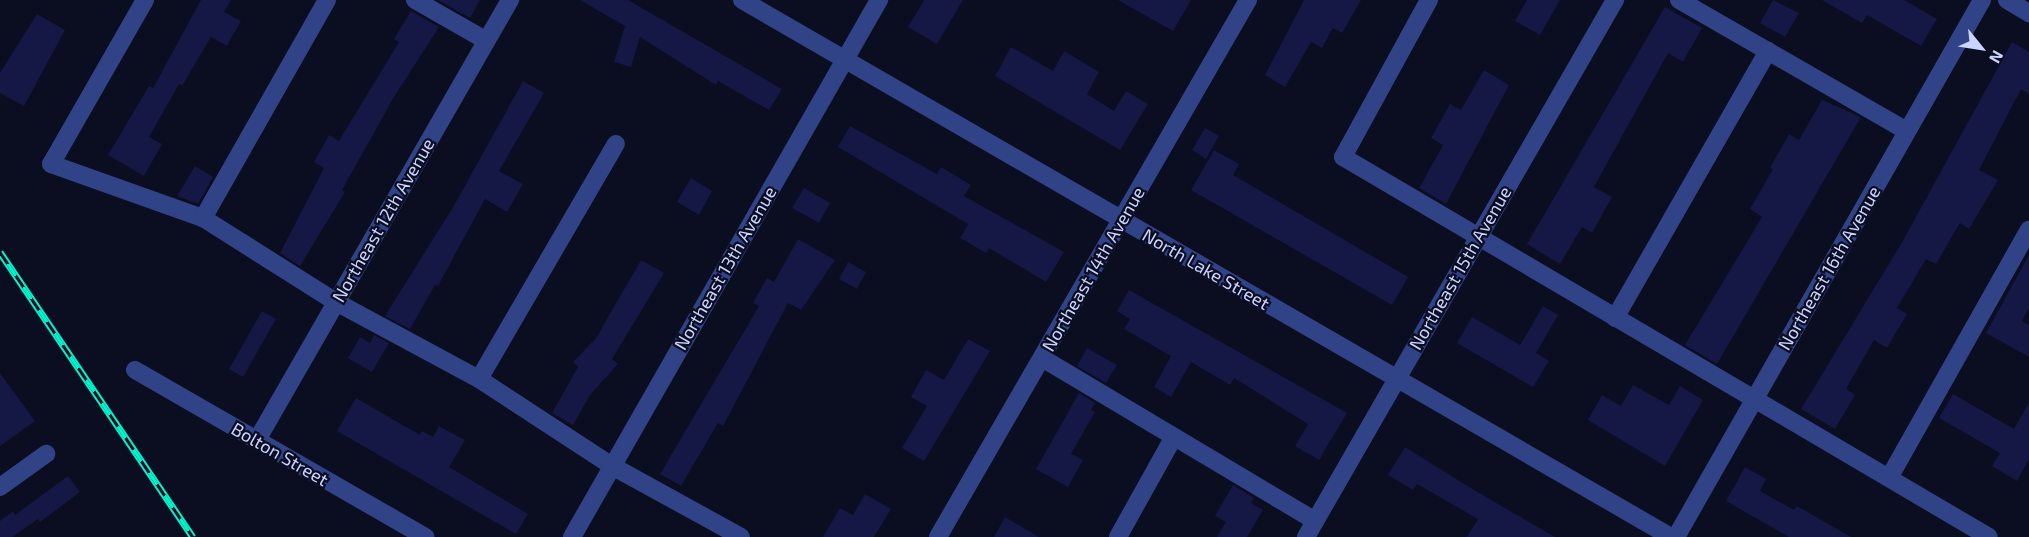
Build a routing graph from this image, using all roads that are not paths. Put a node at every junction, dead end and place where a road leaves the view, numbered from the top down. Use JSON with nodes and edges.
{"nodes":[{"id":1,"x":145,"y":0,"type":"edge"},
{"id":2,"x":327,"y":0,"type":"edge"},
{"id":3,"x":415,"y":0,"type":"edge"},
{"id":4,"x":510,"y":0,"type":"edge"},
{"id":5,"x":742,"y":0,"type":"edge"},
{"id":6,"x":879,"y":0,"type":"edge"},
{"id":7,"x":1248,"y":0,"type":"edge"},
{"id":8,"x":1429,"y":0,"type":"edge"},
{"id":9,"x":1615,"y":0,"type":"edge"},
{"id":10,"x":1679,"y":0,"type":"edge"},
{"id":11,"x":1982,"y":0,"type":"edge"},
{"id":12,"x":2007,"y":0,"type":"edge"},
{"id":13,"x":2029,"y":13,"type":"edge"},
{"id":14,"x":485,"y":40,"type":"junction"},
{"id":15,"x":1768,"y":51,"type":"junction"},
{"id":16,"x":845,"y":60,"type":"junction"},
{"id":17,"x":1907,"y":130,"type":"junction"},
{"id":18,"x":616,"y":144,"type":"dead end"},
{"id":19,"x":203,"y":218,"type":"junction"},
{"id":20,"x":1122,"y":219,"type":"junction"},
{"id":21,"x":2029,"y":230,"type":"edge"},
{"id":22,"x":1478,"y":238,"type":"junction"},
{"id":23,"x":336,"y":302,"type":"junction"},
{"id":24,"x":1615,"y":318,"type":"junction"},
{"id":25,"x":1042,"y":358,"type":"junction"},
{"id":26,"x":135,"y":370,"type":"dead end"},
{"id":27,"x":479,"y":379,"type":"junction"},
{"id":28,"x":1396,"y":379,"type":"junction"},
{"id":29,"x":1754,"y":399,"type":"junction"},
{"id":30,"x":1173,"y":438,"type":"junction"},
{"id":31,"x":257,"y":440,"type":"junction"},
{"id":32,"x":46,"y":453,"type":"dead end"},
{"id":33,"x":612,"y":466,"type":"junction"},
{"id":34,"x":1889,"y":478,"type":"junction"},
{"id":35,"x":0,"y":487,"type":"edge"},
{"id":36,"x":1310,"y":529,"type":"edge"},
{"id":37,"x":424,"y":537,"type":"edge"},
{"id":38,"x":572,"y":537,"type":"edge"},
{"id":39,"x":741,"y":537,"type":"edge"},
{"id":40,"x":939,"y":537,"type":"edge"},
{"id":41,"x":1118,"y":537,"type":"edge"},
{"id":42,"x":1671,"y":537,"type":"edge"},
{"id":43,"x":1676,"y":537,"type":"edge"},
{"id":44,"x":1989,"y":537,"type":"edge"}],
"edges":[{"from":1,"to":19,"type":"street"},
{"from":2,"to":19,"type":"street"},
{"from":3,"to":14,"type":"street"},
{"from":4,"to":14,"type":"street","name":"Northeast 12th Avenue"},
{"from":5,"to":16,"type":"street","name":"North Lake Street"},
{"from":6,"to":16,"type":"street","name":"Northeast 13th Avenue"},
{"from":7,"to":20,"type":"street","name":"Northeast 14th Avenue"},
{"from":8,"to":22,"type":"street"},
{"from":9,"to":22,"type":"street","name":"Northeast 15th Avenue"},
{"from":10,"to":15,"type":"street"},
{"from":11,"to":17,"type":"street","name":"Northeast 16th Avenue"},
{"from":12,"to":13,"type":"street"},
{"from":14,"to":23,"type":"street","name":"Northeast 12th Avenue"},
{"from":15,"to":17,"type":"street"},
{"from":15,"to":24,"type":"street"},
{"from":16,"to":20,"type":"street","name":"North Lake Street"},
{"from":16,"to":33,"type":"street","name":"Northeast 13th Avenue"},
{"from":17,"to":29,"type":"street","name":"Northeast 16th Avenue"},
{"from":18,"to":27,"type":"street"},
{"from":19,"to":23,"type":"street"},
{"from":20,"to":25,"type":"street","name":"Northeast 14th Avenue"},
{"from":20,"to":28,"type":"street","name":"North Lake Street"},
{"from":21,"to":34,"type":"street"},
{"from":22,"to":24,"type":"street"},
{"from":22,"to":28,"type":"street","name":"Northeast 15th Avenue"},
{"from":23,"to":27,"type":"street"},
{"from":23,"to":31,"type":"street","name":"Northeast 12th Avenue"},
{"from":24,"to":29,"type":"street"},
{"from":25,"to":30,"type":"street"},
{"from":25,"to":40,"type":"street","name":"Northeast 14th Avenue"},
{"from":26,"to":31,"type":"street","name":"Bolton Street"},
{"from":27,"to":33,"type":"street"},
{"from":28,"to":36,"type":"street","name":"Northeast 15th Avenue"},
{"from":28,"to":42,"type":"street","name":"North Lake Street"},
{"from":29,"to":34,"type":"street"},
{"from":29,"to":43,"type":"street","name":"Northeast 16th Avenue"},
{"from":30,"to":36,"type":"street"},
{"from":30,"to":41,"type":"street"},
{"from":31,"to":37,"type":"street","name":"Bolton Street"},
{"from":32,"to":35,"type":"street"},
{"from":33,"to":38,"type":"street","name":"Northeast 13th Avenue"},
{"from":33,"to":39,"type":"street"},
{"from":34,"to":44,"type":"street"}]}
